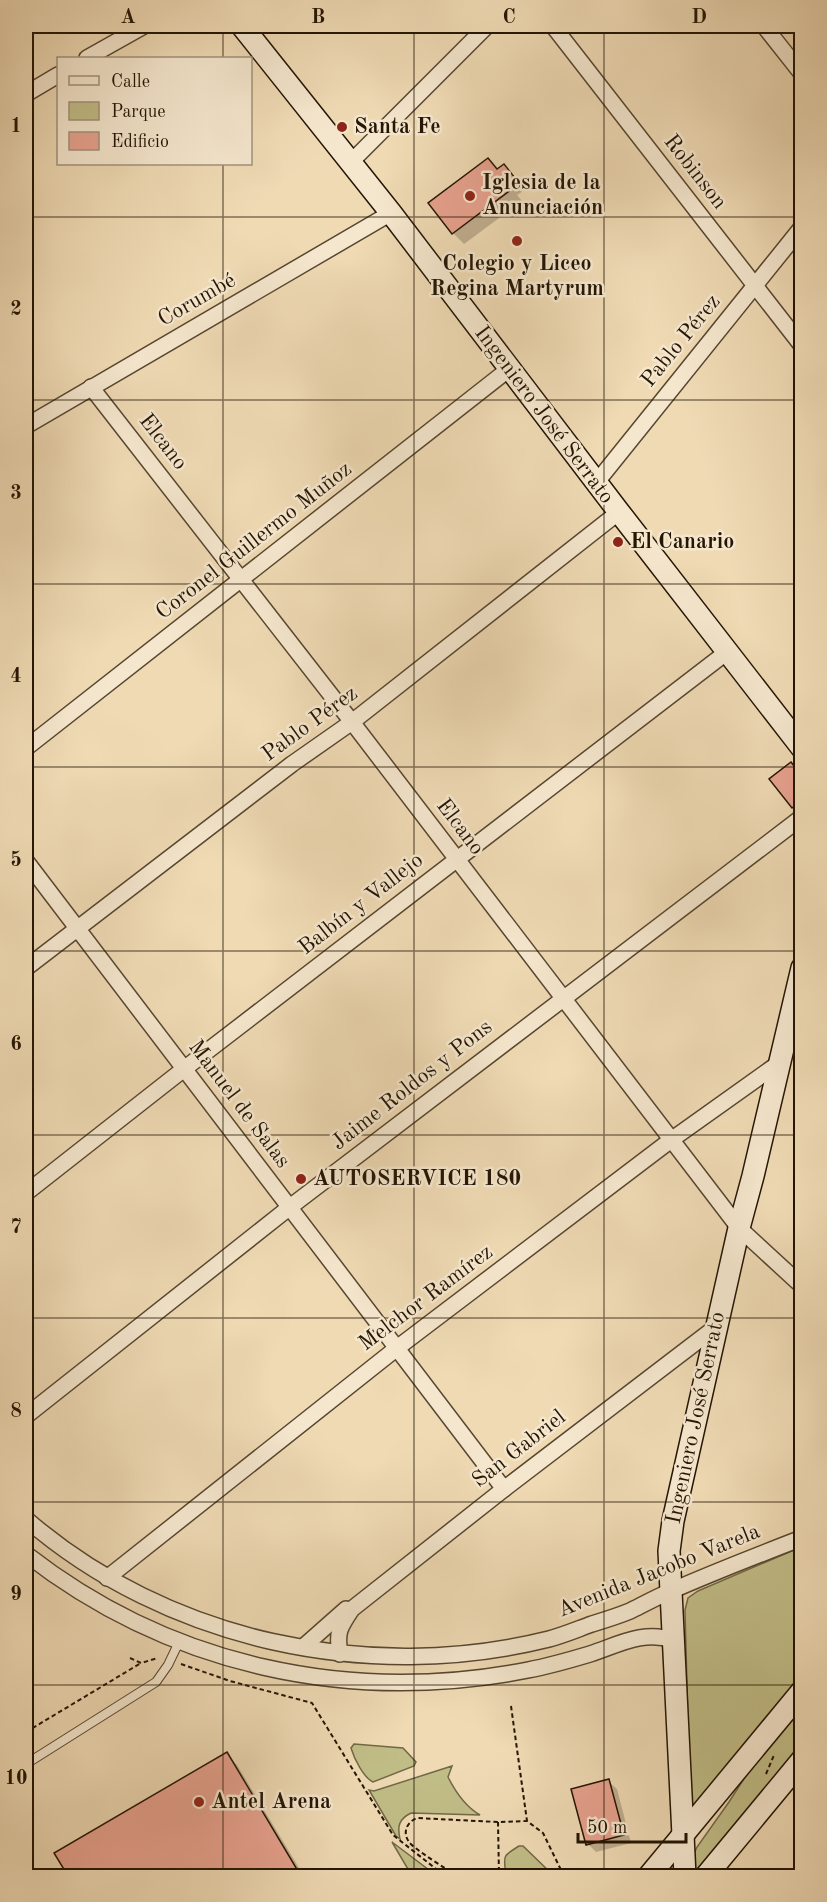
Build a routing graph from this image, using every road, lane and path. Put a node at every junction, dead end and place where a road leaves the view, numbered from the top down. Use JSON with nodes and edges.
{"nodes":[{"id":1,"x":144,"y":26,"type":"edge"},
{"id":2,"x":243,"y":26,"type":"edge"},
{"id":3,"x":487,"y":26,"type":"edge"},
{"id":4,"x":553,"y":26,"type":"edge"},
{"id":5,"x":764,"y":26,"type":"edge"},
{"id":6,"x":89,"y":57,"type":"edge"},
{"id":7,"x":801,"y":74,"type":"edge"},
{"id":8,"x":57,"y":76,"type":"edge"},
{"id":9,"x":26,"y":94,"type":"edge"},
{"id":10,"x":351,"y":162,"type":"junction"},
{"id":11,"x":391,"y":213,"type":"junction"},
{"id":12,"x":801,"y":227,"type":"edge"},
{"id":13,"x":755,"y":285,"type":"junction"},
{"id":14,"x":801,"y":346,"type":"edge"},
{"id":15,"x":509,"y":369,"type":"junction"},
{"id":16,"x":91,"y":387,"type":"junction"},
{"id":17,"x":26,"y":426,"type":"edge"},
{"id":18,"x":596,"y":483,"type":"junction"},
{"id":19,"x":618,"y":512,"type":"junction"},
{"id":20,"x":241,"y":579,"type":"junction"},
{"id":21,"x":727,"y":652,"type":"junction"},
{"id":22,"x":351,"y":722,"type":"junction"},
{"id":23,"x":26,"y":748,"type":"edge"},
{"id":24,"x":801,"y":748,"type":"edge"},
{"id":25,"x":801,"y":816,"type":"edge"},
{"id":26,"x":456,"y":859,"type":"junction"},
{"id":27,"x":26,"y":861,"type":"edge"},
{"id":28,"x":77,"y":928,"type":"junction"},
{"id":29,"x":26,"y":968,"type":"edge"},
{"id":30,"x":801,"y":968,"type":"edge"},
{"id":31,"x":563,"y":997,"type":"junction"},
{"id":32,"x":779,"y":1063,"type":"junction"},
{"id":33,"x":184,"y":1069,"type":"junction"},
{"id":34,"x":671,"y":1140,"type":"junction"},
{"id":35,"x":26,"y":1193,"type":"edge"},
{"id":36,"x":290,"y":1207,"type":"junction"},
{"id":37,"x":739,"y":1228,"type":"junction"},
{"id":38,"x":801,"y":1286,"type":"edge"},
{"id":39,"x":716,"y":1328,"type":"junction"},
{"id":40,"x":397,"y":1348,"type":"junction"},
{"id":41,"x":26,"y":1416,"type":"edge"},
{"id":42,"x":504,"y":1489,"type":"junction"},
{"id":43,"x":26,"y":1519,"type":"edge"},
{"id":44,"x":801,"y":1538,"type":"edge"},
{"id":45,"x":26,"y":1554,"type":"edge"},
{"id":46,"x":107,"y":1578,"type":"junction"},
{"id":47,"x":671,"y":1591,"type":"junction"},
{"id":48,"x":352,"y":1609,"type":"junction"},
{"id":49,"x":188,"y":1617,"type":"junction"},
{"id":50,"x":673,"y":1640,"type":"junction"},
{"id":51,"x":179,"y":1642,"type":"junction"},
{"id":52,"x":303,"y":1647,"type":"junction"},
{"id":53,"x":340,"y":1654,"type":"junction"},
{"id":54,"x":367,"y":1656,"type":"junction"},
{"id":55,"x":130,"y":1658,"type":"dead end"},
{"id":56,"x":171,"y":1660,"type":"junction"},
{"id":57,"x":141,"y":1663,"type":"junction"},
{"id":58,"x":363,"y":1683,"type":"junction"},
{"id":59,"x":801,"y":1690,"type":"edge"},
{"id":60,"x":511,"y":1706,"type":"dead end"},
{"id":61,"x":26,"y":1732,"type":"edge"},
{"id":62,"x":778,"y":1749,"type":"dead end"},
{"id":63,"x":801,"y":1760,"type":"edge"},
{"id":64,"x":26,"y":1764,"type":"edge"},
{"id":65,"x":764,"y":1779,"type":"dead end"},
{"id":66,"x":527,"y":1821,"type":"junction"},
{"id":67,"x":498,"y":1822,"type":"junction"},
{"id":68,"x":682,"y":1834,"type":"junction"},
{"id":69,"x":445,"y":1876,"type":"edge"},
{"id":70,"x":458,"y":1876,"type":"edge"},
{"id":71,"x":499,"y":1876,"type":"edge"},
{"id":72,"x":569,"y":1876,"type":"edge"},
{"id":73,"x":649,"y":1876,"type":"edge"},
{"id":74,"x":685,"y":1876,"type":"edge"},
{"id":75,"x":706,"y":1876,"type":"edge"}],
"edges":[{"from":1,"to":6,"type":"street"},
{"from":2,"to":10,"type":"street","name":"Ingeniero José Serrato"},
{"from":3,"to":10,"type":"street"},
{"from":4,"to":13,"type":"street","name":"Robinson"},
{"from":5,"to":7,"type":"street"},
{"from":8,"to":9,"type":"street"},
{"from":10,"to":11,"type":"street","name":"Ingeniero José Serrato"},
{"from":11,"to":15,"type":"street","name":"Ingeniero José Serrato"},
{"from":11,"to":16,"type":"street","name":"Corumbé"},
{"from":12,"to":13,"type":"street","name":"Pablo Pérez"},
{"from":13,"to":14,"type":"street","name":"Robinson"},
{"from":13,"to":18,"type":"street","name":"Pablo Pérez"},
{"from":15,"to":18,"type":"street","name":"Ingeniero José Serrato"},
{"from":15,"to":20,"type":"street","name":"Coronel Guillermo Muñoz"},
{"from":16,"to":17,"type":"street","name":"Corumbé"},
{"from":16,"to":20,"type":"street","name":"Elcano"},
{"from":18,"to":19,"type":"street","name":"Ingeniero José Serrato"},
{"from":19,"to":21,"type":"street","name":"Ingeniero José Serrato"},
{"from":19,"to":22,"type":"street","name":"Pablo Pérez"},
{"from":20,"to":22,"type":"street","name":"Elcano"},
{"from":20,"to":23,"type":"street","name":"Coronel Guillermo Muñoz"},
{"from":21,"to":24,"type":"street","name":"Ingeniero José Serrato"},
{"from":21,"to":26,"type":"street","name":"Balbín y Vallejo"},
{"from":22,"to":26,"type":"street","name":"Elcano"},
{"from":22,"to":28,"type":"street","name":"Pablo Pérez"},
{"from":25,"to":31,"type":"street","name":"Jaime Roldos y Pons"},
{"from":26,"to":31,"type":"street","name":"Elcano"},
{"from":26,"to":33,"type":"street","name":"Balbín y Vallejo"},
{"from":27,"to":28,"type":"street","name":"Manuel de Salas"},
{"from":28,"to":29,"type":"street","name":"Pablo Pérez"},
{"from":28,"to":33,"type":"street","name":"Manuel de Salas"},
{"from":30,"to":32,"type":"street","name":"Ingeniero José Serrato"},
{"from":31,"to":34,"type":"street","name":"Elcano"},
{"from":31,"to":36,"type":"street","name":"Jaime Roldos y Pons"},
{"from":32,"to":34,"type":"street","name":"Melchor Ramírez"},
{"from":32,"to":37,"type":"street","name":"Ingeniero José Serrato"},
{"from":33,"to":35,"type":"street","name":"Balbín y Vallejo"},
{"from":33,"to":36,"type":"street","name":"Manuel de Salas"},
{"from":34,"to":37,"type":"street","name":"Elcano"},
{"from":34,"to":40,"type":"street","name":"Melchor Ramírez"},
{"from":36,"to":40,"type":"street","name":"Manuel de Salas"},
{"from":36,"to":41,"type":"street","name":"Jaime Roldos y Pons"},
{"from":37,"to":38,"type":"street","name":"Elcano"},
{"from":37,"to":39,"type":"street","name":"Ingeniero José Serrato"},
{"from":39,"to":42,"type":"street","name":"San Gabriel"},
{"from":39,"to":47,"type":"street","name":"Ingeniero José Serrato"},
{"from":40,"to":42,"type":"street","name":"Manuel de Salas"},
{"from":40,"to":46,"type":"street","name":"Melchor Ramírez"},
{"from":42,"to":48,"type":"street","name":"San Gabriel"},
{"from":43,"to":46,"type":"street","name":"Avenida Jacobo Varela"},
{"from":44,"to":47,"type":"street","name":"Avenida Jacobo Varela"},
{"from":45,"to":51,"type":"street"},
{"from":46,"to":49,"type":"street","name":"Avenida Jacobo Varela"},
{"from":47,"to":50,"type":"street","name":"Ingeniero José Serrato"},
{"from":47,"to":54,"type":"street","name":"Avenida Jacobo Varela"},
{"from":48,"to":52,"type":"street","name":"San Gabriel"},
{"from":48,"to":53,"type":"street","name":"San Gabriel"},
{"from":49,"to":51,"type":"street"},
{"from":49,"to":52,"type":"street","name":"Avenida Jacobo Varela"},
{"from":50,"to":58,"type":"street"},
{"from":50,"to":68,"type":"street","name":"Ingeniero José Serrato"},
{"from":51,"to":56,"type":"lane"},
{"from":51,"to":58,"type":"street"},
{"from":52,"to":53,"type":"street","name":"Avenida Jacobo Varela"},
{"from":53,"to":54,"type":"street","name":"Avenida Jacobo Varela"},
{"from":54,"to":58,"type":"street"},
{"from":55,"to":57,"type":"path"},
{"from":56,"to":57,"type":"path"},
{"from":56,"to":64,"type":"lane"},
{"from":56,"to":69,"type":"path"},
{"from":57,"to":61,"type":"path"},
{"from":59,"to":68,"type":"street"},
{"from":60,"to":66,"type":"path"},
{"from":62,"to":65,"type":"path"},
{"from":63,"to":75,"type":"street"},
{"from":66,"to":67,"type":"path"},
{"from":66,"to":72,"type":"path"},
{"from":67,"to":70,"type":"path"},
{"from":67,"to":71,"type":"path"},
{"from":68,"to":73,"type":"street"},
{"from":68,"to":74,"type":"street","name":"Ingeniero José Serrato"}]}
